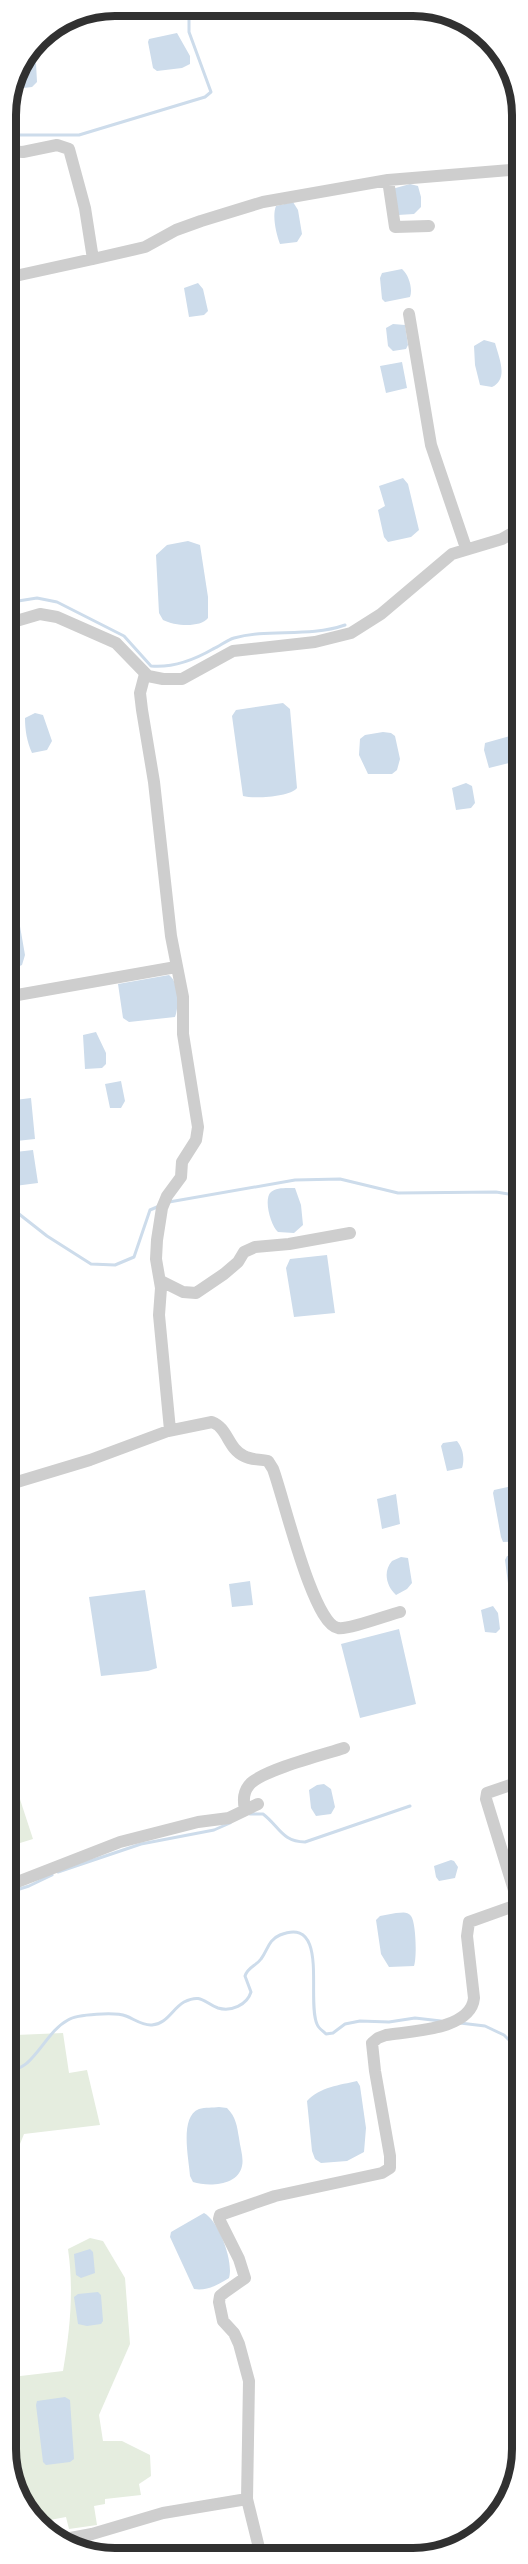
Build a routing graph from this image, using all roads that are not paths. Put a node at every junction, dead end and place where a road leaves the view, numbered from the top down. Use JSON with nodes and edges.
{"nodes":[{"id":1,"x":17,"y":152,"type":"edge"},
{"id":2,"x":512,"y":170,"type":"edge"},
{"id":3,"x":388,"y":180,"type":"junction"},
{"id":4,"x":429,"y":226,"type":"dead end"},
{"id":5,"x":93,"y":259,"type":"junction"},
{"id":6,"x":17,"y":276,"type":"edge"},
{"id":7,"x":409,"y":314,"type":"dead end"},
{"id":8,"x":512,"y":533,"type":"edge"},
{"id":9,"x":466,"y":548,"type":"junction"},
{"id":10,"x":17,"y":621,"type":"edge"},
{"id":11,"x":145,"y":674,"type":"junction"},
{"id":12,"x":176,"y":967,"type":"junction"},
{"id":13,"x":17,"y":995,"type":"edge"},
{"id":14,"x":350,"y":1233,"type":"dead end"},
{"id":15,"x":160,"y":1281,"type":"junction"},
{"id":16,"x":170,"y":1430,"type":"junction"},
{"id":17,"x":16,"y":1482,"type":"edge"},
{"id":18,"x":400,"y":1612,"type":"dead end"},
{"id":19,"x":344,"y":1749,"type":"dead end"},
{"id":20,"x":511,"y":1785,"type":"edge"},
{"id":21,"x":258,"y":1804,"type":"dead end"},
{"id":22,"x":245,"y":1810,"type":"junction"},
{"id":23,"x":511,"y":1876,"type":"edge"},
{"id":24,"x":16,"y":1882,"type":"edge"},
{"id":25,"x":511,"y":1906,"type":"edge"},
{"id":26,"x":247,"y":2499,"type":"junction"},
{"id":27,"x":75,"y":2538,"type":"edge"},
{"id":28,"x":259,"y":2548,"type":"edge"}],
"edges":[{"from":1,"to":5,"type":"street"},
{"from":2,"to":3,"type":"street"},
{"from":3,"to":4,"type":"street"},
{"from":3,"to":5,"type":"street"},
{"from":5,"to":6,"type":"street"},
{"from":7,"to":9,"type":"street"},
{"from":8,"to":9,"type":"street"},
{"from":9,"to":11,"type":"street"},
{"from":10,"to":11,"type":"street"},
{"from":11,"to":12,"type":"street"},
{"from":12,"to":13,"type":"street"},
{"from":12,"to":15,"type":"street"},
{"from":14,"to":15,"type":"street"},
{"from":15,"to":16,"type":"street"},
{"from":16,"to":17,"type":"street"},
{"from":16,"to":18,"type":"street"},
{"from":19,"to":22,"type":"street"},
{"from":20,"to":23,"type":"street"},
{"from":21,"to":22,"type":"street"},
{"from":22,"to":24,"type":"street"},
{"from":25,"to":26,"type":"street"},
{"from":26,"to":27,"type":"street"},
{"from":26,"to":28,"type":"street"}]}
